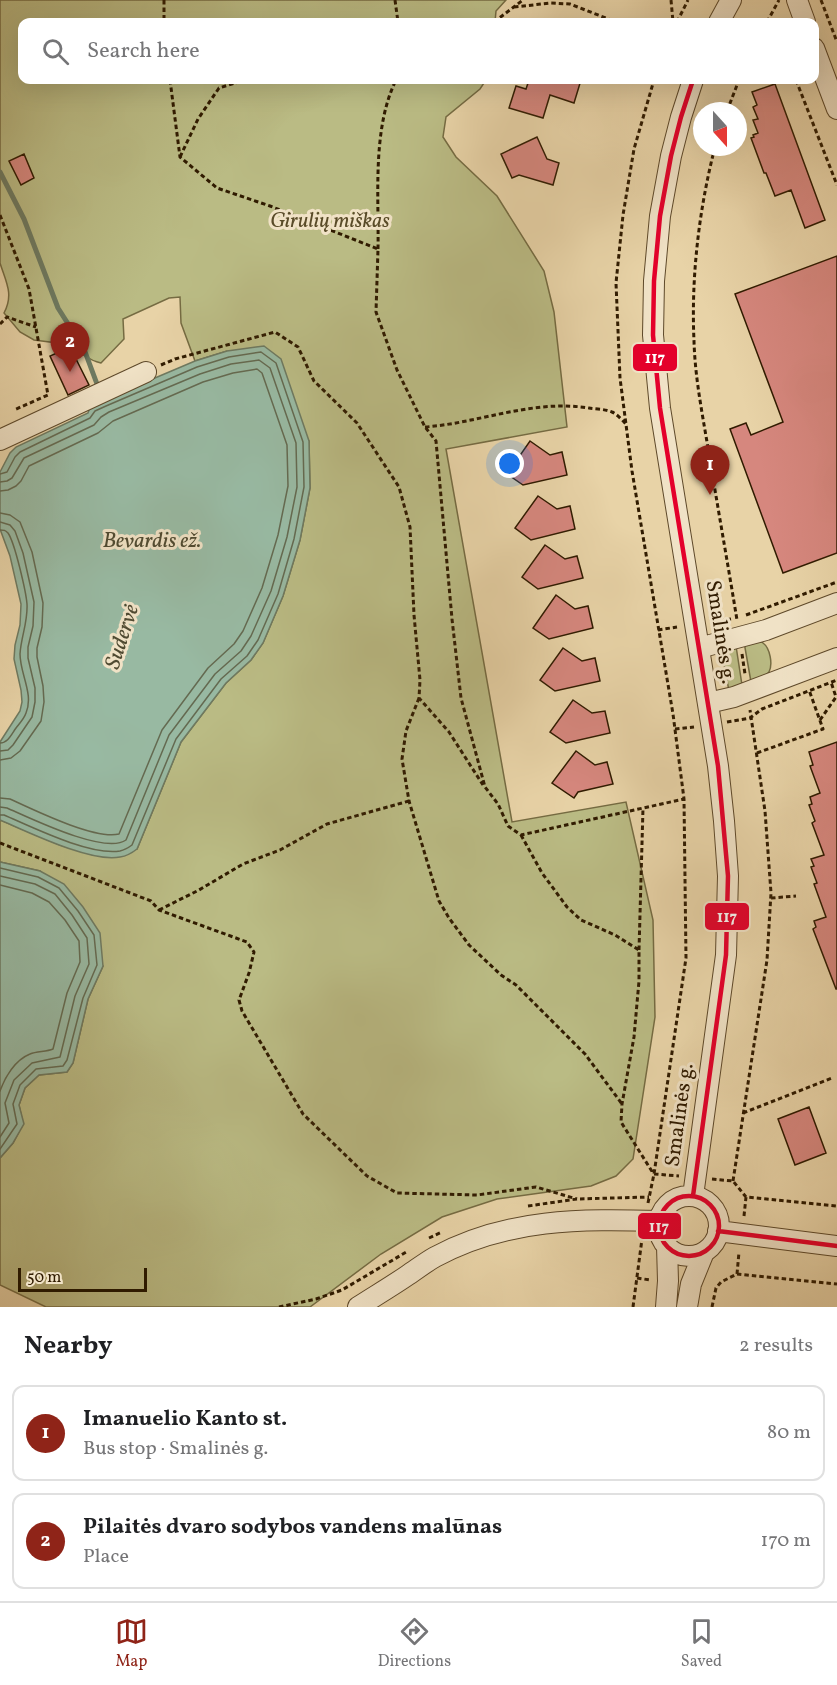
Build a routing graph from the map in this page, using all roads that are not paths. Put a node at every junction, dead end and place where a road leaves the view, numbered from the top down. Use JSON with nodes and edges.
{"nodes":[{"id":1,"x":731,"y":0,"type":"edge"},
{"id":2,"x":797,"y":0,"type":"edge"},
{"id":3,"x":721,"y":18,"type":"edge"},
{"id":4,"x":804,"y":18,"type":"edge"},
{"id":5,"x":819,"y":61,"type":"edge"},
{"id":6,"x":692,"y":84,"type":"edge"},
{"id":7,"x":837,"y":109,"type":"edge"},
{"id":8,"x":146,"y":372,"type":"dead end"},
{"id":9,"x":0,"y":440,"type":"edge"},
{"id":10,"x":837,"y":603,"type":"edge"},
{"id":11,"x":699,"y":648,"type":"junction"},
{"id":12,"x":837,"y":658,"type":"edge"},
{"id":13,"x":708,"y":703,"type":"junction"},
{"id":14,"x":693,"y":1196,"type":"junction"},
{"id":15,"x":660,"y":1221,"type":"junction"},
{"id":16,"x":718,"y":1231,"type":"junction"},
{"id":17,"x":667,"y":1246,"type":"junction"},
{"id":18,"x":837,"y":1246,"type":"edge"},
{"id":19,"x":704,"y":1252,"type":"junction"},
{"id":20,"x":358,"y":1307,"type":"edge"},
{"id":21,"x":666,"y":1307,"type":"edge"},
{"id":22,"x":687,"y":1307,"type":"edge"}],
"edges":[{"from":1,"to":3,"type":"street"},
{"from":2,"to":4,"type":"street"},
{"from":5,"to":7,"type":"street"},
{"from":6,"to":11,"type":"street","name":"Smalinės g."},
{"from":8,"to":9,"type":"street"},
{"from":10,"to":11,"type":"street"},
{"from":11,"to":13,"type":"street","name":"Smalinės g."},
{"from":12,"to":13,"type":"street"},
{"from":13,"to":14,"type":"street","name":"Smalinės g."},
{"from":14,"to":15,"type":"street"},
{"from":14,"to":16,"type":"street"},
{"from":15,"to":17,"type":"street"},
{"from":15,"to":20,"type":"street"},
{"from":16,"to":18,"type":"street"},
{"from":16,"to":19,"type":"street"},
{"from":17,"to":19,"type":"street"},
{"from":17,"to":21,"type":"street"},
{"from":19,"to":22,"type":"street"}]}
